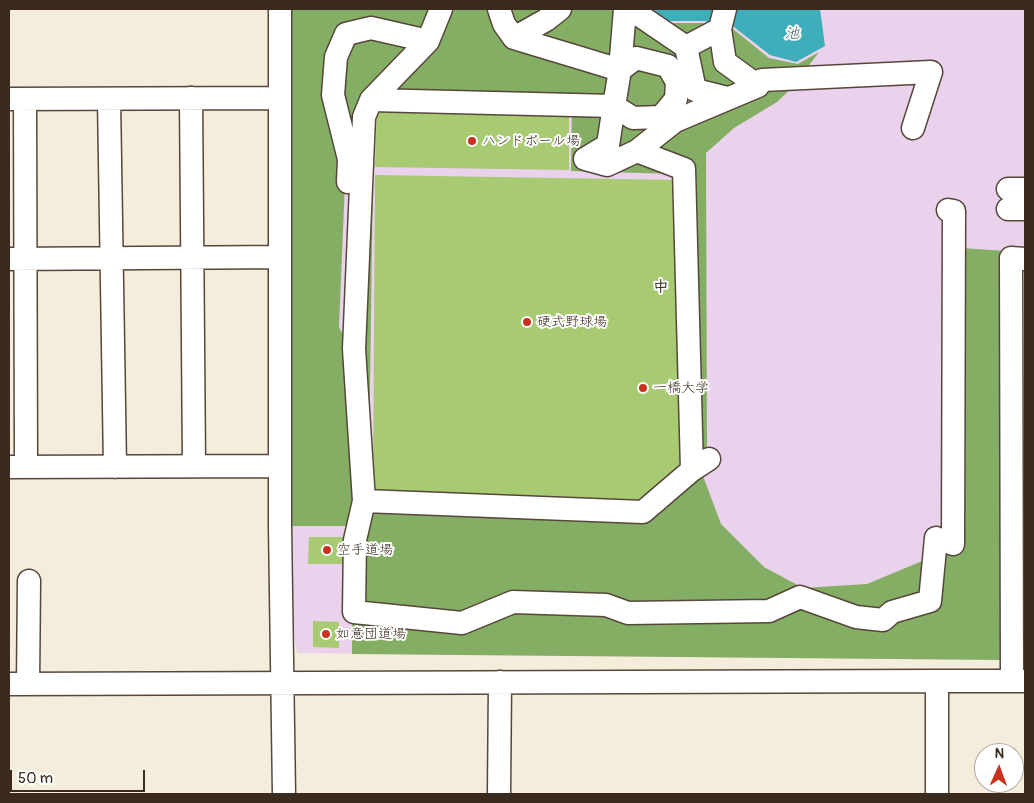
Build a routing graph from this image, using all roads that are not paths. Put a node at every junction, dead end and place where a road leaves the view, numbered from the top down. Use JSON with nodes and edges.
{"nodes":[{"id":1,"x":280,"y":9,"type":"edge"},
{"id":2,"x":441,"y":9,"type":"edge"},
{"id":3,"x":499,"y":9,"type":"edge"},
{"id":4,"x":560,"y":9,"type":"edge"},
{"id":5,"x":625,"y":9,"type":"edge"},
{"id":6,"x":634,"y":9,"type":"edge"},
{"id":7,"x":722,"y":19,"type":"edge"},
{"id":8,"x":514,"y":38,"type":"junction"},
{"id":9,"x":428,"y":41,"type":"junction"},
{"id":10,"x":686,"y":47,"type":"junction"},
{"id":11,"x":620,"y":70,"type":"junction"},
{"id":12,"x":759,"y":79,"type":"junction"},
{"id":13,"x":109,"y":98,"type":"junction"},
{"id":14,"x":191,"y":98,"type":"junction"},
{"id":15,"x":280,"y":98,"type":"junction"},
{"id":16,"x":727,"y":98,"type":"junction"},
{"id":17,"x":17,"y":99,"type":"edge"},
{"id":18,"x":371,"y":100,"type":"junction"},
{"id":19,"x":614,"y":106,"type":"junction"},
{"id":20,"x":677,"y":107,"type":"junction"},
{"id":21,"x":913,"y":128,"type":"dead end"},
{"id":22,"x":637,"y":151,"type":"junction"},
{"id":23,"x":948,"y":210,"type":"dead end"},
{"id":24,"x":280,"y":257,"type":"junction"},
{"id":25,"x":111,"y":258,"type":"junction"},
{"id":26,"x":193,"y":258,"type":"junction"},
{"id":27,"x":17,"y":259,"type":"edge"},
{"id":28,"x":1025,"y":259,"type":"edge"},
{"id":29,"x":354,"y":349,"type":"junction"},
{"id":30,"x":194,"y":466,"type":"junction"},
{"id":31,"x":280,"y":466,"type":"junction"},
{"id":32,"x":17,"y":467,"type":"edge"},
{"id":33,"x":114,"y":467,"type":"junction"},
{"id":34,"x":1018,"y":470,"type":"edge"},
{"id":35,"x":364,"y":501,"type":"junction"},
{"id":36,"x":29,"y":581,"type":"dead end"},
{"id":37,"x":1018,"y":612,"type":"edge"},
{"id":38,"x":937,"y":681,"type":"junction"},
{"id":39,"x":1019,"y":681,"type":"edge"},
{"id":40,"x":500,"y":682,"type":"junction"},
{"id":41,"x":284,"y":683,"type":"junction"},
{"id":42,"x":18,"y":684,"type":"edge"},
{"id":43,"x":284,"y":794,"type":"edge"},
{"id":44,"x":499,"y":794,"type":"edge"},
{"id":45,"x":937,"y":794,"type":"edge"}],
"edges":[{"from":1,"to":15,"type":"street"},
{"from":2,"to":9,"type":"street"},
{"from":3,"to":8,"type":"street"},
{"from":4,"to":8,"type":"street"},
{"from":5,"to":11,"type":"street"},
{"from":6,"to":10,"type":"street"},
{"from":7,"to":10,"type":"street"},
{"from":7,"to":12,"type":"street"},
{"from":8,"to":11,"type":"street"},
{"from":9,"to":18,"type":"street"},
{"from":9,"to":29,"type":"street"},
{"from":10,"to":20,"type":"street"},
{"from":11,"to":19,"type":"street"},
{"from":11,"to":20,"type":"street"},
{"from":12,"to":16,"type":"street"},
{"from":12,"to":21,"type":"street"},
{"from":13,"to":14,"type":"street"},
{"from":13,"to":17,"type":"street"},
{"from":13,"to":25,"type":"street"},
{"from":14,"to":15,"type":"street"},
{"from":14,"to":26,"type":"street"},
{"from":15,"to":24,"type":"street"},
{"from":16,"to":20,"type":"street"},
{"from":16,"to":20,"type":"street"},
{"from":17,"to":27,"type":"street"},
{"from":18,"to":19,"type":"street"},
{"from":18,"to":29,"type":"street"},
{"from":19,"to":20,"type":"street"},
{"from":19,"to":22,"type":"street"},
{"from":20,"to":22,"type":"street"},
{"from":22,"to":35,"type":"street"},
{"from":23,"to":35,"type":"street"},
{"from":24,"to":26,"type":"street"},
{"from":24,"to":31,"type":"street"},
{"from":25,"to":26,"type":"street"},
{"from":25,"to":27,"type":"street"},
{"from":25,"to":33,"type":"street"},
{"from":26,"to":30,"type":"street"},
{"from":27,"to":32,"type":"street"},
{"from":28,"to":34,"type":"street"},
{"from":29,"to":35,"type":"street"},
{"from":30,"to":31,"type":"street"},
{"from":30,"to":33,"type":"street"},
{"from":31,"to":41,"type":"street"},
{"from":32,"to":33,"type":"street"},
{"from":34,"to":37,"type":"street"},
{"from":36,"to":42,"type":"street"},
{"from":37,"to":39,"type":"street"},
{"from":38,"to":39,"type":"street"},
{"from":38,"to":40,"type":"street"},
{"from":38,"to":45,"type":"street"},
{"from":40,"to":41,"type":"street"},
{"from":40,"to":44,"type":"street"},
{"from":41,"to":42,"type":"street"},
{"from":41,"to":43,"type":"street"}]}
